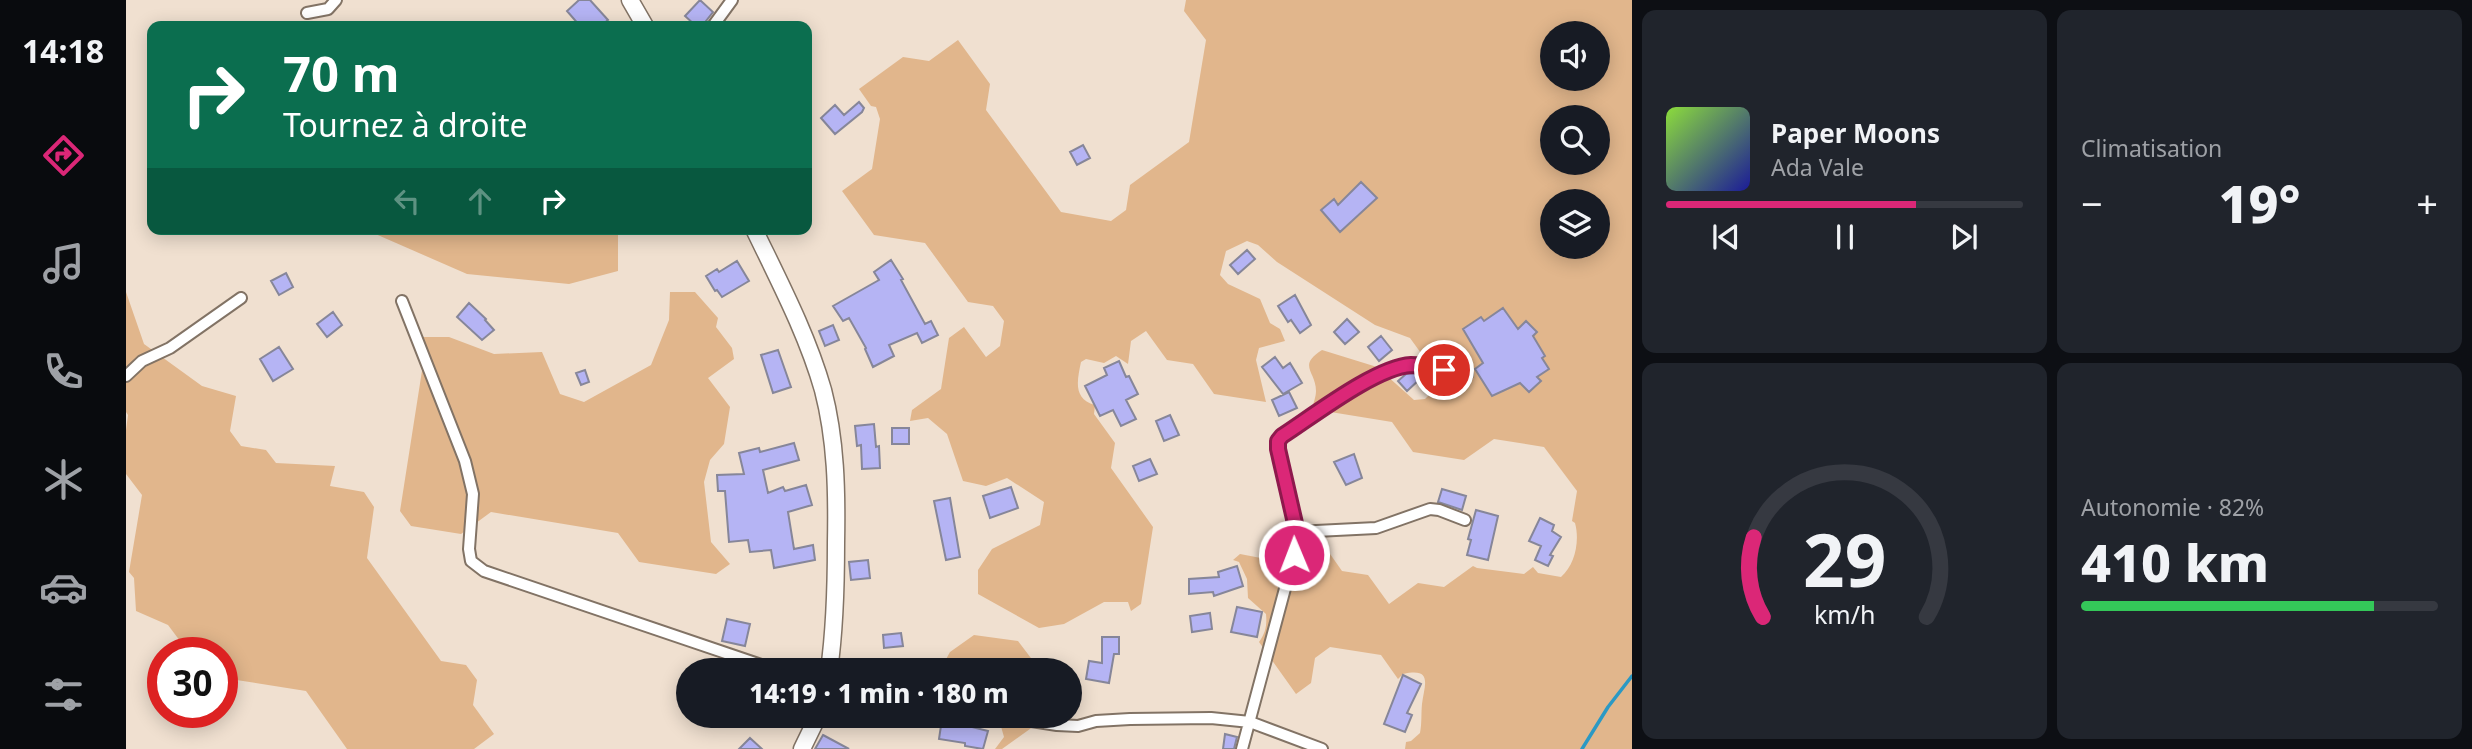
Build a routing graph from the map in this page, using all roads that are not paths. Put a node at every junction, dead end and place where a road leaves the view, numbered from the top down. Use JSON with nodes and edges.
{"nodes":[{"id":1,"x":336,"y":0,"type":"edge"},
{"id":2,"x":630,"y":0,"type":"edge"},
{"id":3,"x":732,"y":0,"type":"edge"},
{"id":4,"x":307,"y":13,"type":"dead end"},
{"id":5,"x":642,"y":21,"type":"edge"},
{"id":6,"x":717,"y":21,"type":"edge"},
{"id":7,"x":757,"y":235,"type":"edge"},
{"id":8,"x":241,"y":298,"type":"dead end"},
{"id":9,"x":402,"y":301,"type":"dead end"},
{"id":10,"x":1467,"y":374,"type":"dead end"},
{"id":11,"x":126,"y":376,"type":"edge"},
{"id":12,"x":1465,"y":520,"type":"dead end"},
{"id":13,"x":1297,"y":532,"type":"junction"},
{"id":14,"x":741,"y":658,"type":"edge"},
{"id":15,"x":830,"y":658,"type":"edge"},
{"id":16,"x":1250,"y":722,"type":"junction"},
{"id":17,"x":1082,"y":725,"type":"edge"},
{"id":18,"x":812,"y":728,"type":"edge"},
{"id":19,"x":802,"y":749,"type":"edge"},
{"id":20,"x":1242,"y":749,"type":"edge"},
{"id":21,"x":1322,"y":749,"type":"edge"}],
"edges":[{"from":1,"to":4,"type":"street"},
{"from":2,"to":5,"type":"main road"},
{"from":3,"to":6,"type":"street"},
{"from":7,"to":15,"type":"main road"},
{"from":8,"to":11,"type":"street"},
{"from":9,"to":14,"type":"street"},
{"from":10,"to":13,"type":"street"},
{"from":12,"to":13,"type":"street"},
{"from":13,"to":16,"type":"street"},
{"from":16,"to":17,"type":"street"},
{"from":16,"to":20,"type":"street"},
{"from":16,"to":21,"type":"street"},
{"from":18,"to":19,"type":"main road"}]}
